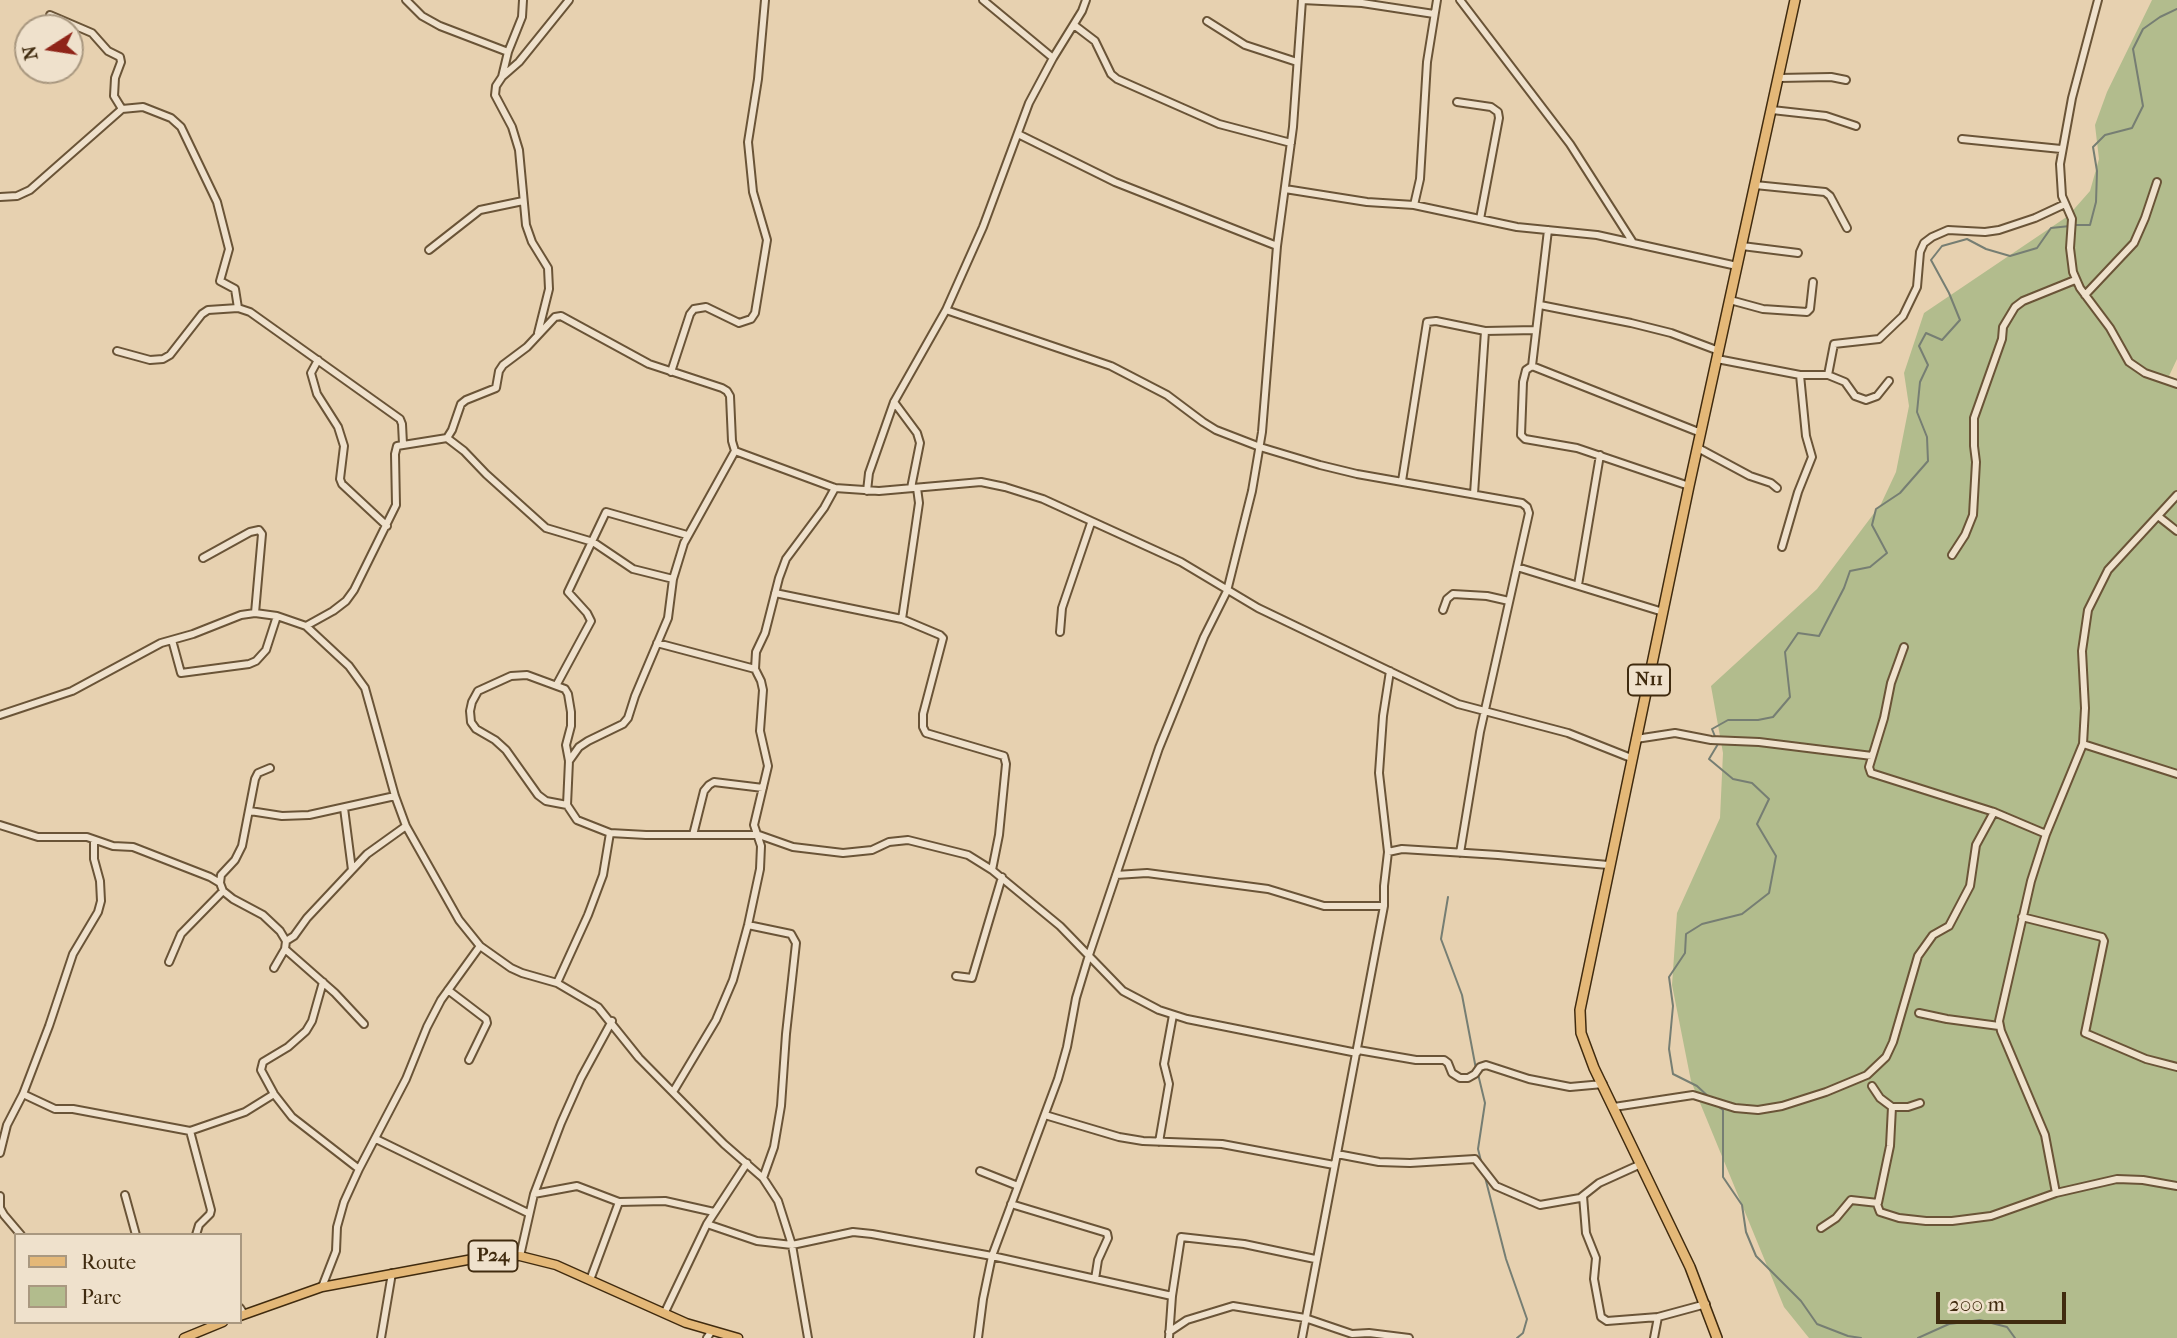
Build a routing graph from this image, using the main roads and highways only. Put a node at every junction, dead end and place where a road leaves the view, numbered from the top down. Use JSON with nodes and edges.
{"nodes":[{"id":1,"x":1795,"y":0,"type":"edge"},
{"id":2,"x":242,"y":1312,"type":"edge"},
{"id":3,"x":218,"y":1324,"type":"edge"},
{"id":4,"x":709,"y":1335,"type":"edge"},
{"id":5,"x":184,"y":1338,"type":"edge"},
{"id":6,"x":738,"y":1338,"type":"edge"},
{"id":7,"x":1717,"y":1338,"type":"edge"}],
"edges":[{"from":1,"to":7,"type":"highway","number":"N11"},
{"from":2,"to":4,"type":"main road","number":"P24"},
{"from":3,"to":5,"type":"main road"},
{"from":4,"to":6,"type":"main road","number":"P24"}]}
